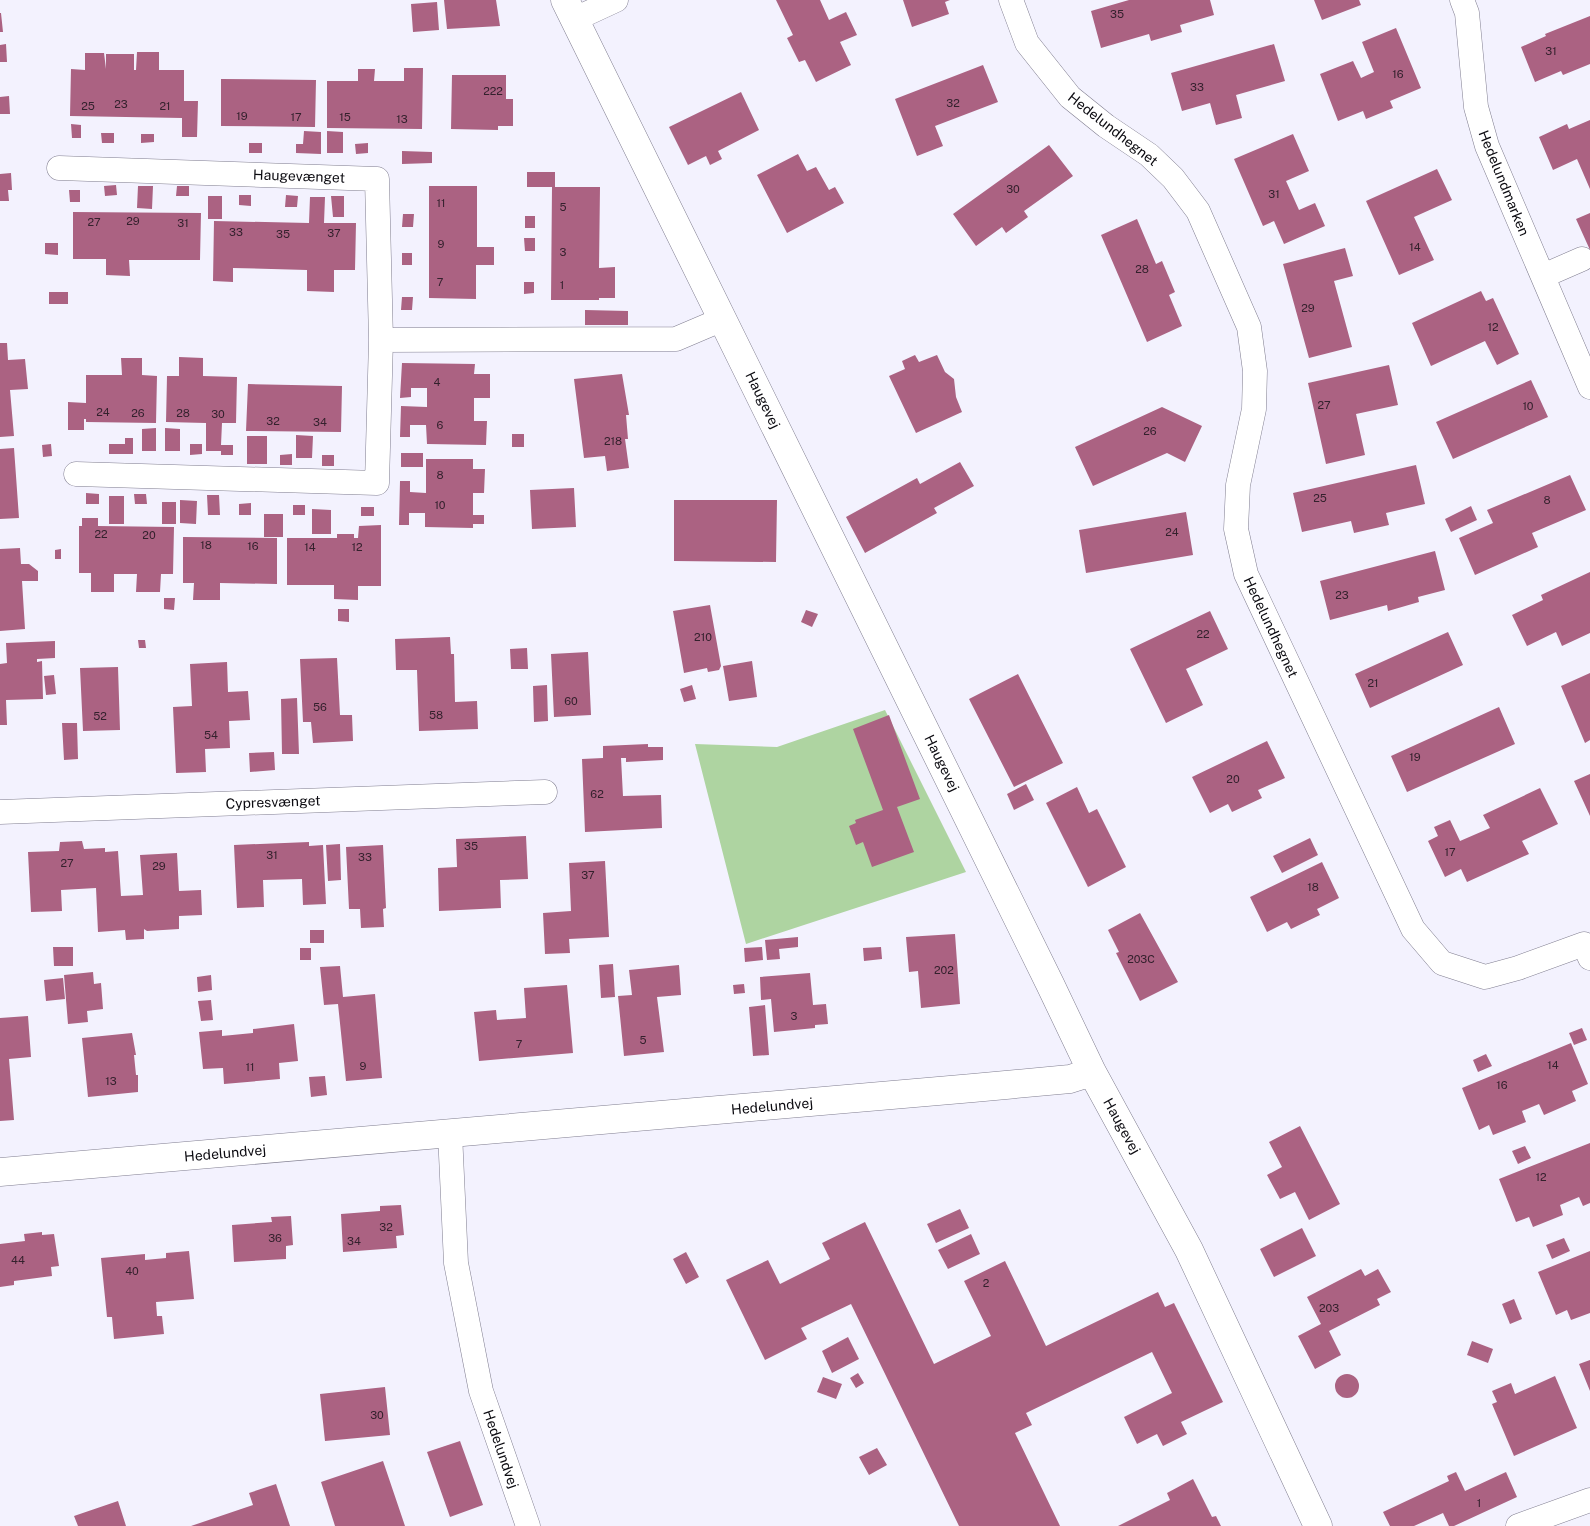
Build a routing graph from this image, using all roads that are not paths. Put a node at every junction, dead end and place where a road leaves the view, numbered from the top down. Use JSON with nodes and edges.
{"nodes":[{"id":1,"x":616,"y":0,"type":"edge"},
{"id":2,"x":1011,"y":0,"type":"edge"},
{"id":3,"x":1462,"y":0,"type":"edge"},
{"id":4,"x":570,"y":10,"type":"edge"},
{"id":5,"x":59,"y":168,"type":"dead end"},
{"id":6,"x":1582,"y":259,"type":"dead end"},
{"id":7,"x":1542,"y":276,"type":"junction"},
{"id":8,"x":723,"y":319,"type":"junction"},
{"id":9,"x":381,"y":340,"type":"junction"},
{"id":10,"x":1590,"y":387,"type":"edge"},
{"id":11,"x":76,"y":474,"type":"dead end"},
{"id":12,"x":545,"y":792,"type":"dead end"},
{"id":13,"x":0,"y":812,"type":"edge"},
{"id":14,"x":1588,"y":948,"type":"edge"},
{"id":15,"x":1092,"y":1072,"type":"junction"},
{"id":16,"x":450,"y":1133,"type":"junction"},
{"id":17,"x":0,"y":1172,"type":"edge"},
{"id":18,"x":1590,"y":1500,"type":"edge"},
{"id":19,"x":528,"y":1526,"type":"edge"},
{"id":20,"x":1318,"y":1526,"type":"edge"},
{"id":21,"x":1518,"y":1526,"type":"edge"}],
"edges":[{"from":1,"to":4,"type":"street"},
{"from":2,"to":14,"type":"street","name":"Hedelundhegnet"},
{"from":3,"to":7,"type":"street","name":"Hedelundmarken"},
{"from":4,"to":8,"type":"street","name":"Haugevej"},
{"from":5,"to":9,"type":"street","name":"Haugevænget"},
{"from":6,"to":7,"type":"street"},
{"from":7,"to":10,"type":"street","name":"Hedelundmarken"},
{"from":8,"to":9,"type":"street"},
{"from":8,"to":15,"type":"street","name":"Haugevej"},
{"from":9,"to":11,"type":"street","name":"Haugevænget"},
{"from":12,"to":13,"type":"street","name":"Cypresvænget"},
{"from":15,"to":16,"type":"street","name":"Hedelundvej"},
{"from":15,"to":20,"type":"street","name":"Haugevej"},
{"from":16,"to":17,"type":"street","name":"Hedelundvej"},
{"from":16,"to":19,"type":"street","name":"Hedelundvej"},
{"from":18,"to":21,"type":"street"}]}
